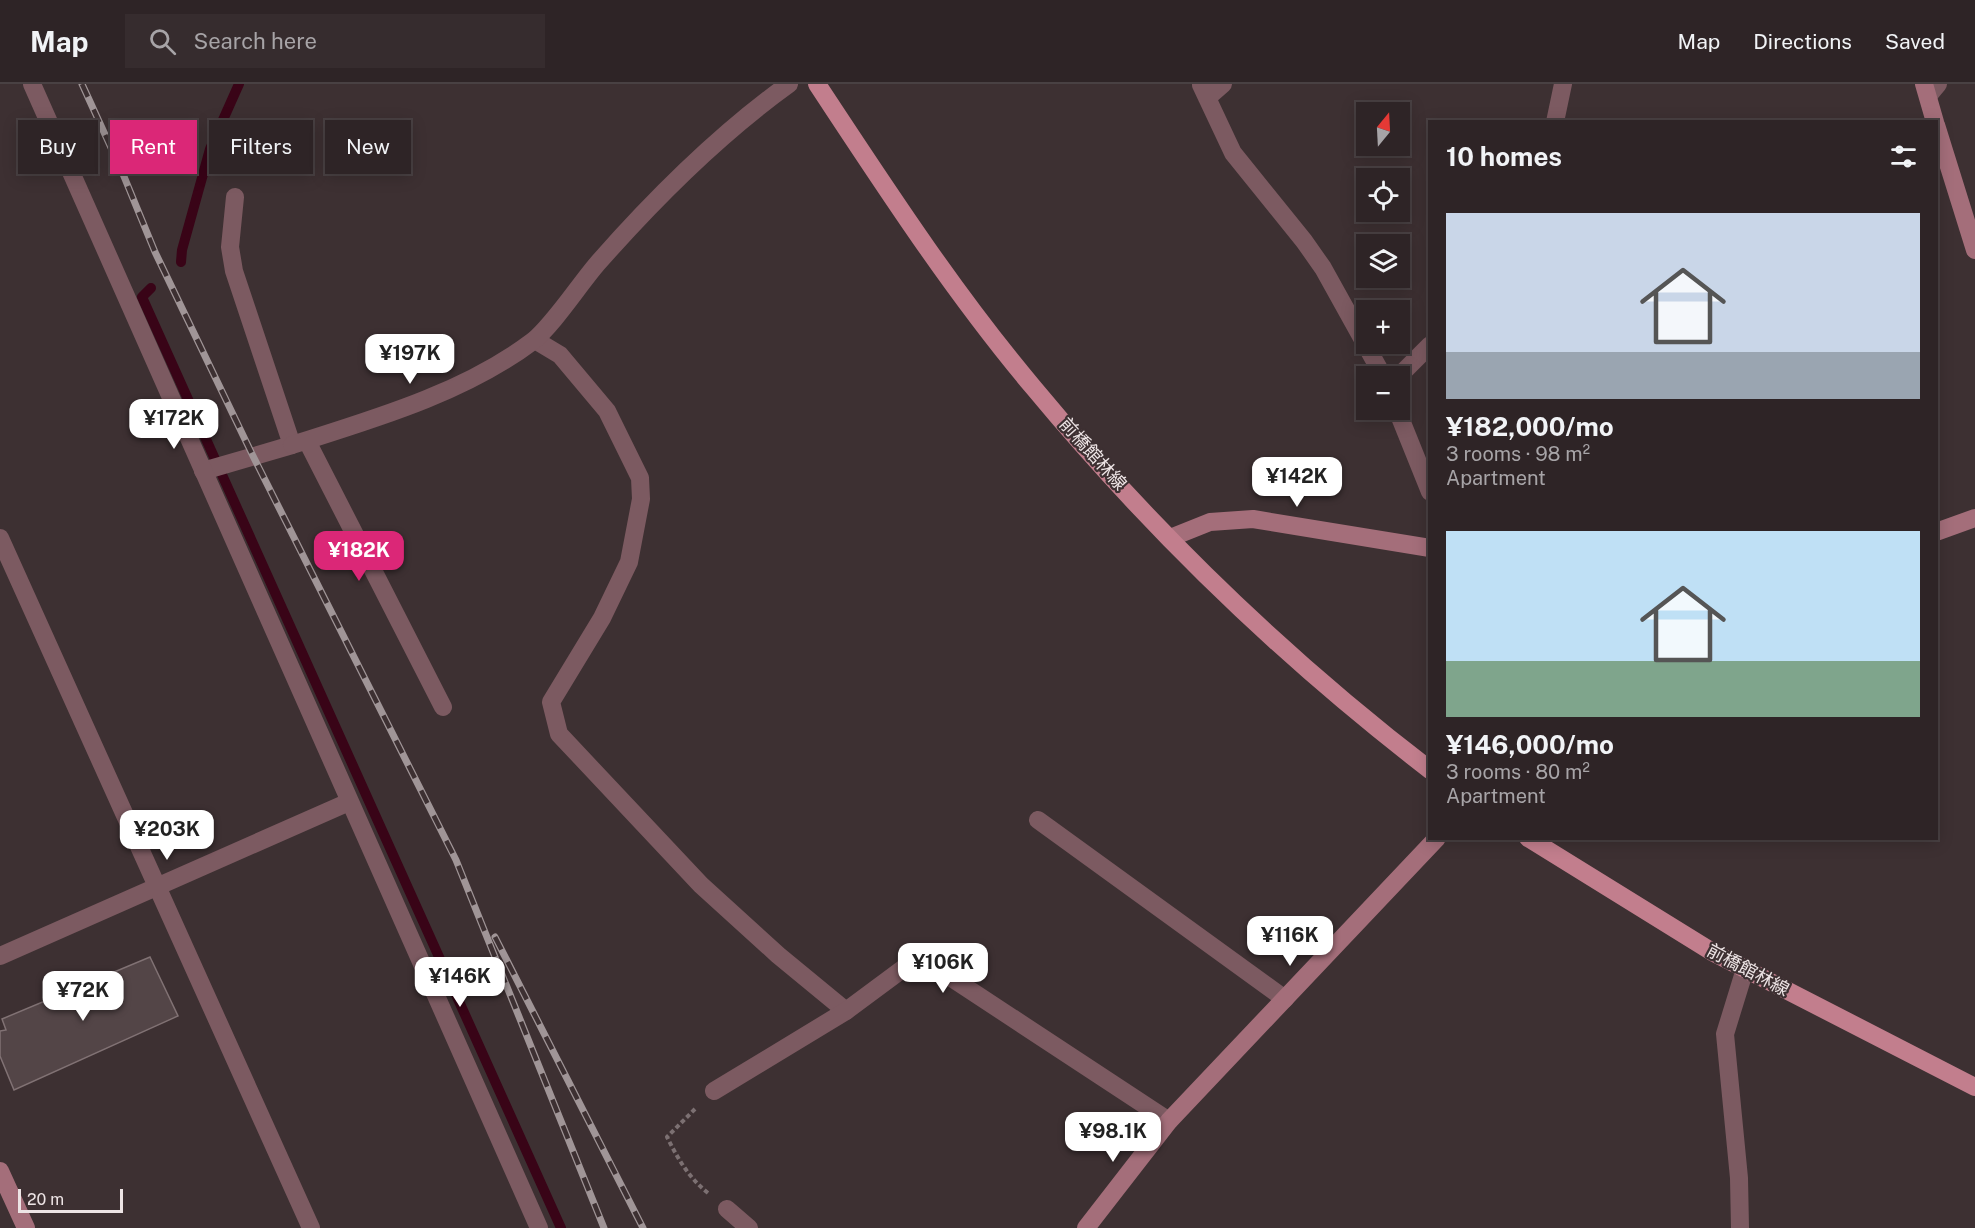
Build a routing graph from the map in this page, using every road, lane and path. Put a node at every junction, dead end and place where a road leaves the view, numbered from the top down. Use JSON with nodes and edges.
{"nodes":[{"id":1,"x":32,"y":84,"type":"edge"},
{"id":2,"x":789,"y":84,"type":"edge"},
{"id":3,"x":817,"y":84,"type":"edge"},
{"id":4,"x":1223,"y":84,"type":"edge"},
{"id":5,"x":1563,"y":84,"type":"edge"},
{"id":6,"x":1930,"y":88,"type":"edge"},
{"id":7,"x":1204,"y":91,"type":"edge"},
{"id":8,"x":1555,"y":120,"type":"edge"},
{"id":9,"x":1935,"y":120,"type":"edge"},
{"id":10,"x":1938,"y":130,"type":"edge"},
{"id":11,"x":235,"y":197,"type":"dead end"},
{"id":12,"x":1975,"y":250,"type":"edge"},
{"id":13,"x":535,"y":340,"type":"junction"},
{"id":14,"x":1428,"y":347,"type":"edge"},
{"id":15,"x":1377,"y":366,"type":"edge"},
{"id":16,"x":1409,"y":366,"type":"edge"},
{"id":17,"x":1401,"y":420,"type":"edge"},
{"id":18,"x":300,"y":443,"type":"junction"},
{"id":19,"x":203,"y":471,"type":"junction"},
{"id":20,"x":1428,"y":487,"type":"edge"},
{"id":21,"x":1975,"y":518,"type":"edge"},
{"id":22,"x":1938,"y":531,"type":"edge"},
{"id":23,"x":1170,"y":537,"type":"junction"},
{"id":24,"x":0,"y":538,"type":"edge"},
{"id":25,"x":1428,"y":548,"type":"edge"},
{"id":26,"x":443,"y":707,"type":"dead end"},
{"id":27,"x":1428,"y":768,"type":"edge"},
{"id":28,"x":349,"y":802,"type":"junction"},
{"id":29,"x":1038,"y":820,"type":"dead end"},
{"id":30,"x":1435,"y":840,"type":"edge"},
{"id":31,"x":1531,"y":840,"type":"edge"},
{"id":32,"x":158,"y":885,"type":"junction"},
{"id":33,"x":0,"y":956,"type":"edge"},
{"id":34,"x":1745,"y":969,"type":"junction"},
{"id":35,"x":1285,"y":999,"type":"junction"},
{"id":36,"x":846,"y":1011,"type":"junction"},
{"id":37,"x":1975,"y":1087,"type":"edge"},
{"id":38,"x":714,"y":1091,"type":"joint"},
{"id":39,"x":1169,"y":1121,"type":"junction"},
{"id":40,"x":0,"y":1171,"type":"edge"},
{"id":41,"x":727,"y":1209,"type":"joint"},
{"id":42,"x":26,"y":1228,"type":"edge"},
{"id":43,"x":311,"y":1228,"type":"edge"},
{"id":44,"x":539,"y":1228,"type":"edge"},
{"id":45,"x":749,"y":1228,"type":"edge"},
{"id":46,"x":1086,"y":1228,"type":"edge"},
{"id":47,"x":1740,"y":1228,"type":"edge"}],
"edges":[{"from":1,"to":19,"type":"street"},
{"from":2,"to":13,"type":"street"},
{"from":3,"to":23,"type":"main road","name":"前橋館林線"},
{"from":4,"to":7,"type":"street"},
{"from":5,"to":8,"type":"street"},
{"from":6,"to":9,"type":"street"},
{"from":7,"to":15,"type":"street"},
{"from":10,"to":12,"type":"street"},
{"from":11,"to":18,"type":"street"},
{"from":13,"to":18,"type":"street"},
{"from":13,"to":36,"type":"street"},
{"from":14,"to":16,"type":"street"},
{"from":17,"to":20,"type":"street"},
{"from":18,"to":19,"type":"street"},
{"from":18,"to":26,"type":"street"},
{"from":19,"to":28,"type":"street"},
{"from":21,"to":22,"type":"street"},
{"from":23,"to":25,"type":"street"},
{"from":23,"to":27,"type":"main road","name":"前橋館林線"},
{"from":24,"to":32,"type":"street"},
{"from":28,"to":32,"type":"street"},
{"from":28,"to":44,"type":"street"},
{"from":29,"to":35,"type":"street"},
{"from":30,"to":35,"type":"street"},
{"from":31,"to":34,"type":"main road","name":"前橋館林線"},
{"from":32,"to":33,"type":"street"},
{"from":32,"to":43,"type":"street"},
{"from":34,"to":37,"type":"main road","name":"前橋館林線"},
{"from":34,"to":47,"type":"street"},
{"from":35,"to":39,"type":"street"},
{"from":36,"to":38,"type":"street"},
{"from":36,"to":39,"type":"street"},
{"from":38,"to":41,"type":"path"},
{"from":39,"to":46,"type":"street"},
{"from":40,"to":42,"type":"street"},
{"from":41,"to":45,"type":"street"}]}
